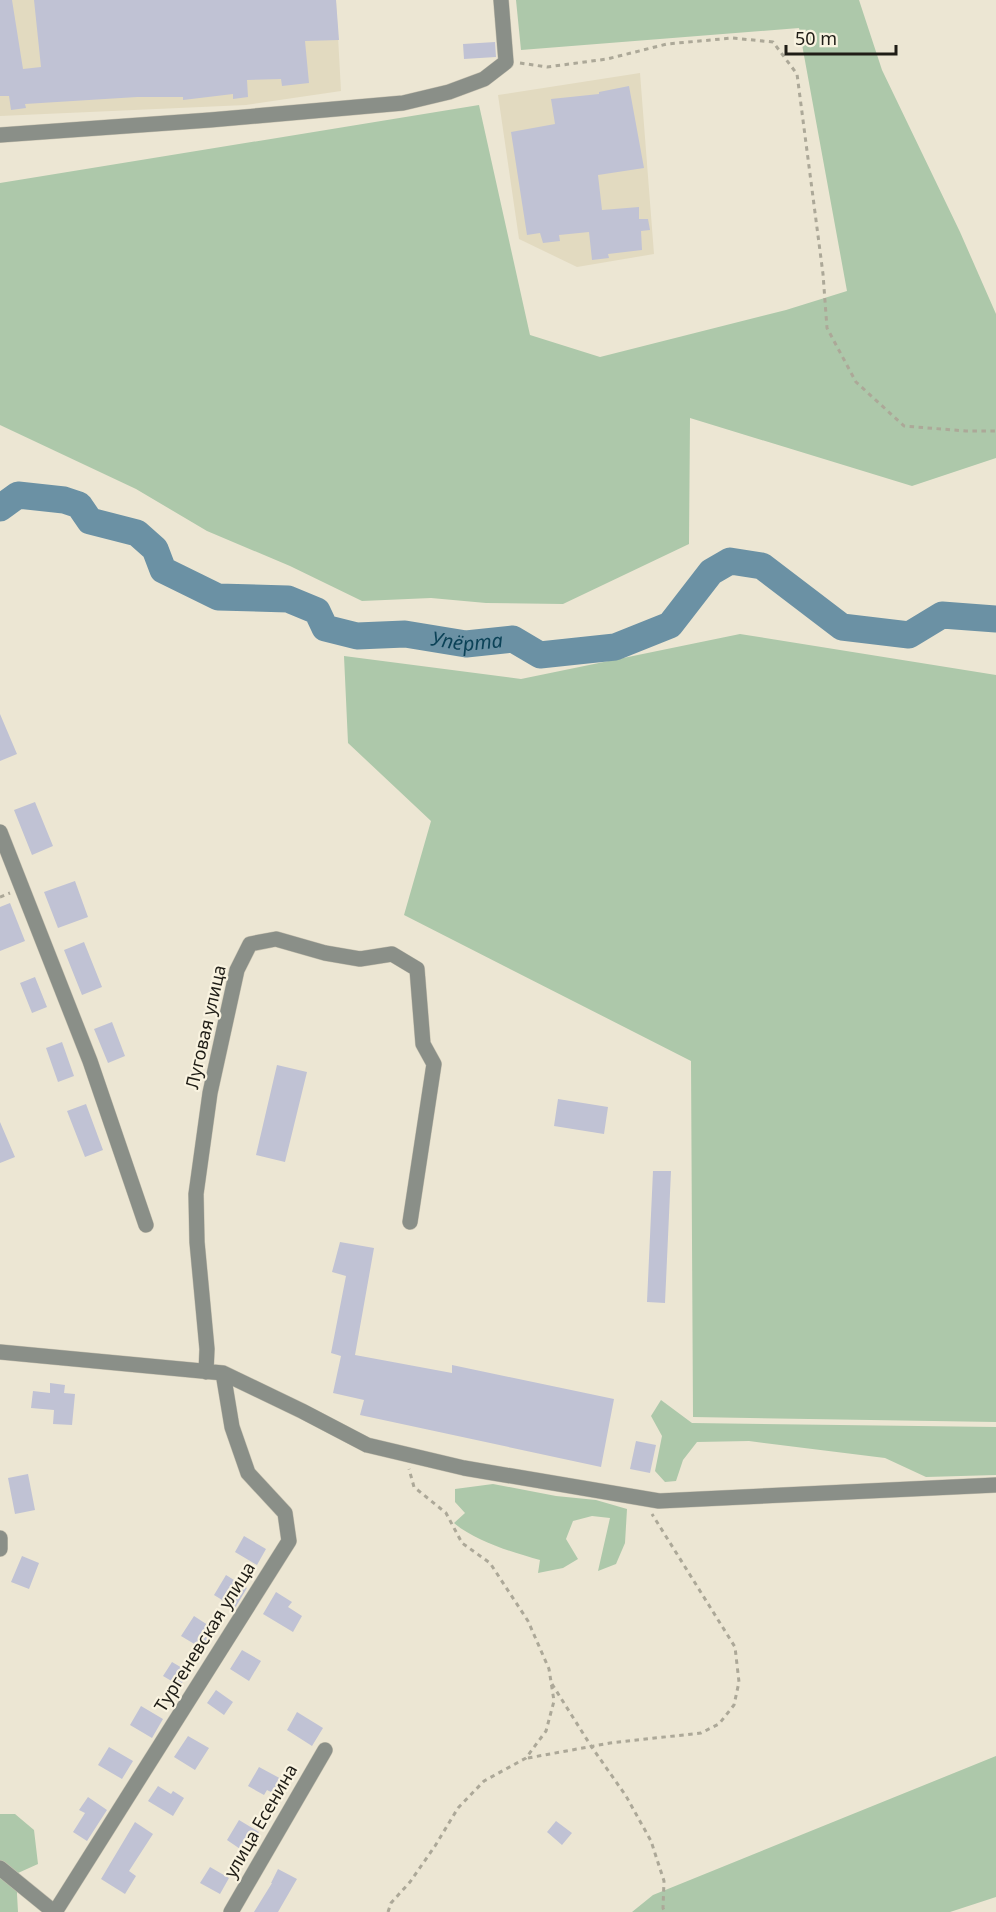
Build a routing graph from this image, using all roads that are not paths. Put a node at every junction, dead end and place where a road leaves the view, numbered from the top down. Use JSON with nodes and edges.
{"nodes":[{"id":1,"x":501,"y":0,"type":"edge"},
{"id":2,"x":0,"y":135,"type":"edge"},
{"id":3,"x":0,"y":832,"type":"edge"},
{"id":4,"x":410,"y":1222,"type":"dead end"},
{"id":5,"x":146,"y":1225,"type":"dead end"},
{"id":6,"x":0,"y":1352,"type":"edge"},
{"id":7,"x":206,"y":1372,"type":"junction"},
{"id":8,"x":223,"y":1373,"type":"junction"},
{"id":9,"x":996,"y":1485,"type":"edge"},
{"id":10,"x":0,"y":1538,"type":"edge"},
{"id":11,"x":0,"y":1549,"type":"edge"},
{"id":12,"x":325,"y":1750,"type":"dead end"},
{"id":13,"x":0,"y":1868,"type":"edge"},
{"id":14,"x":55,"y":1912,"type":"edge"},
{"id":15,"x":231,"y":1912,"type":"edge"}],
"edges":[{"from":1,"to":2,"type":"street"},
{"from":3,"to":5,"type":"street"},
{"from":4,"to":7,"type":"street","name":"Луговая улица"},
{"from":6,"to":7,"type":"street"},
{"from":7,"to":8,"type":"street"},
{"from":8,"to":9,"type":"street"},
{"from":8,"to":14,"type":"street","name":"Тургеневская улица"},
{"from":10,"to":11,"type":"street"},
{"from":12,"to":15,"type":"street","name":"улица Есенина"},
{"from":13,"to":14,"type":"street"}]}
